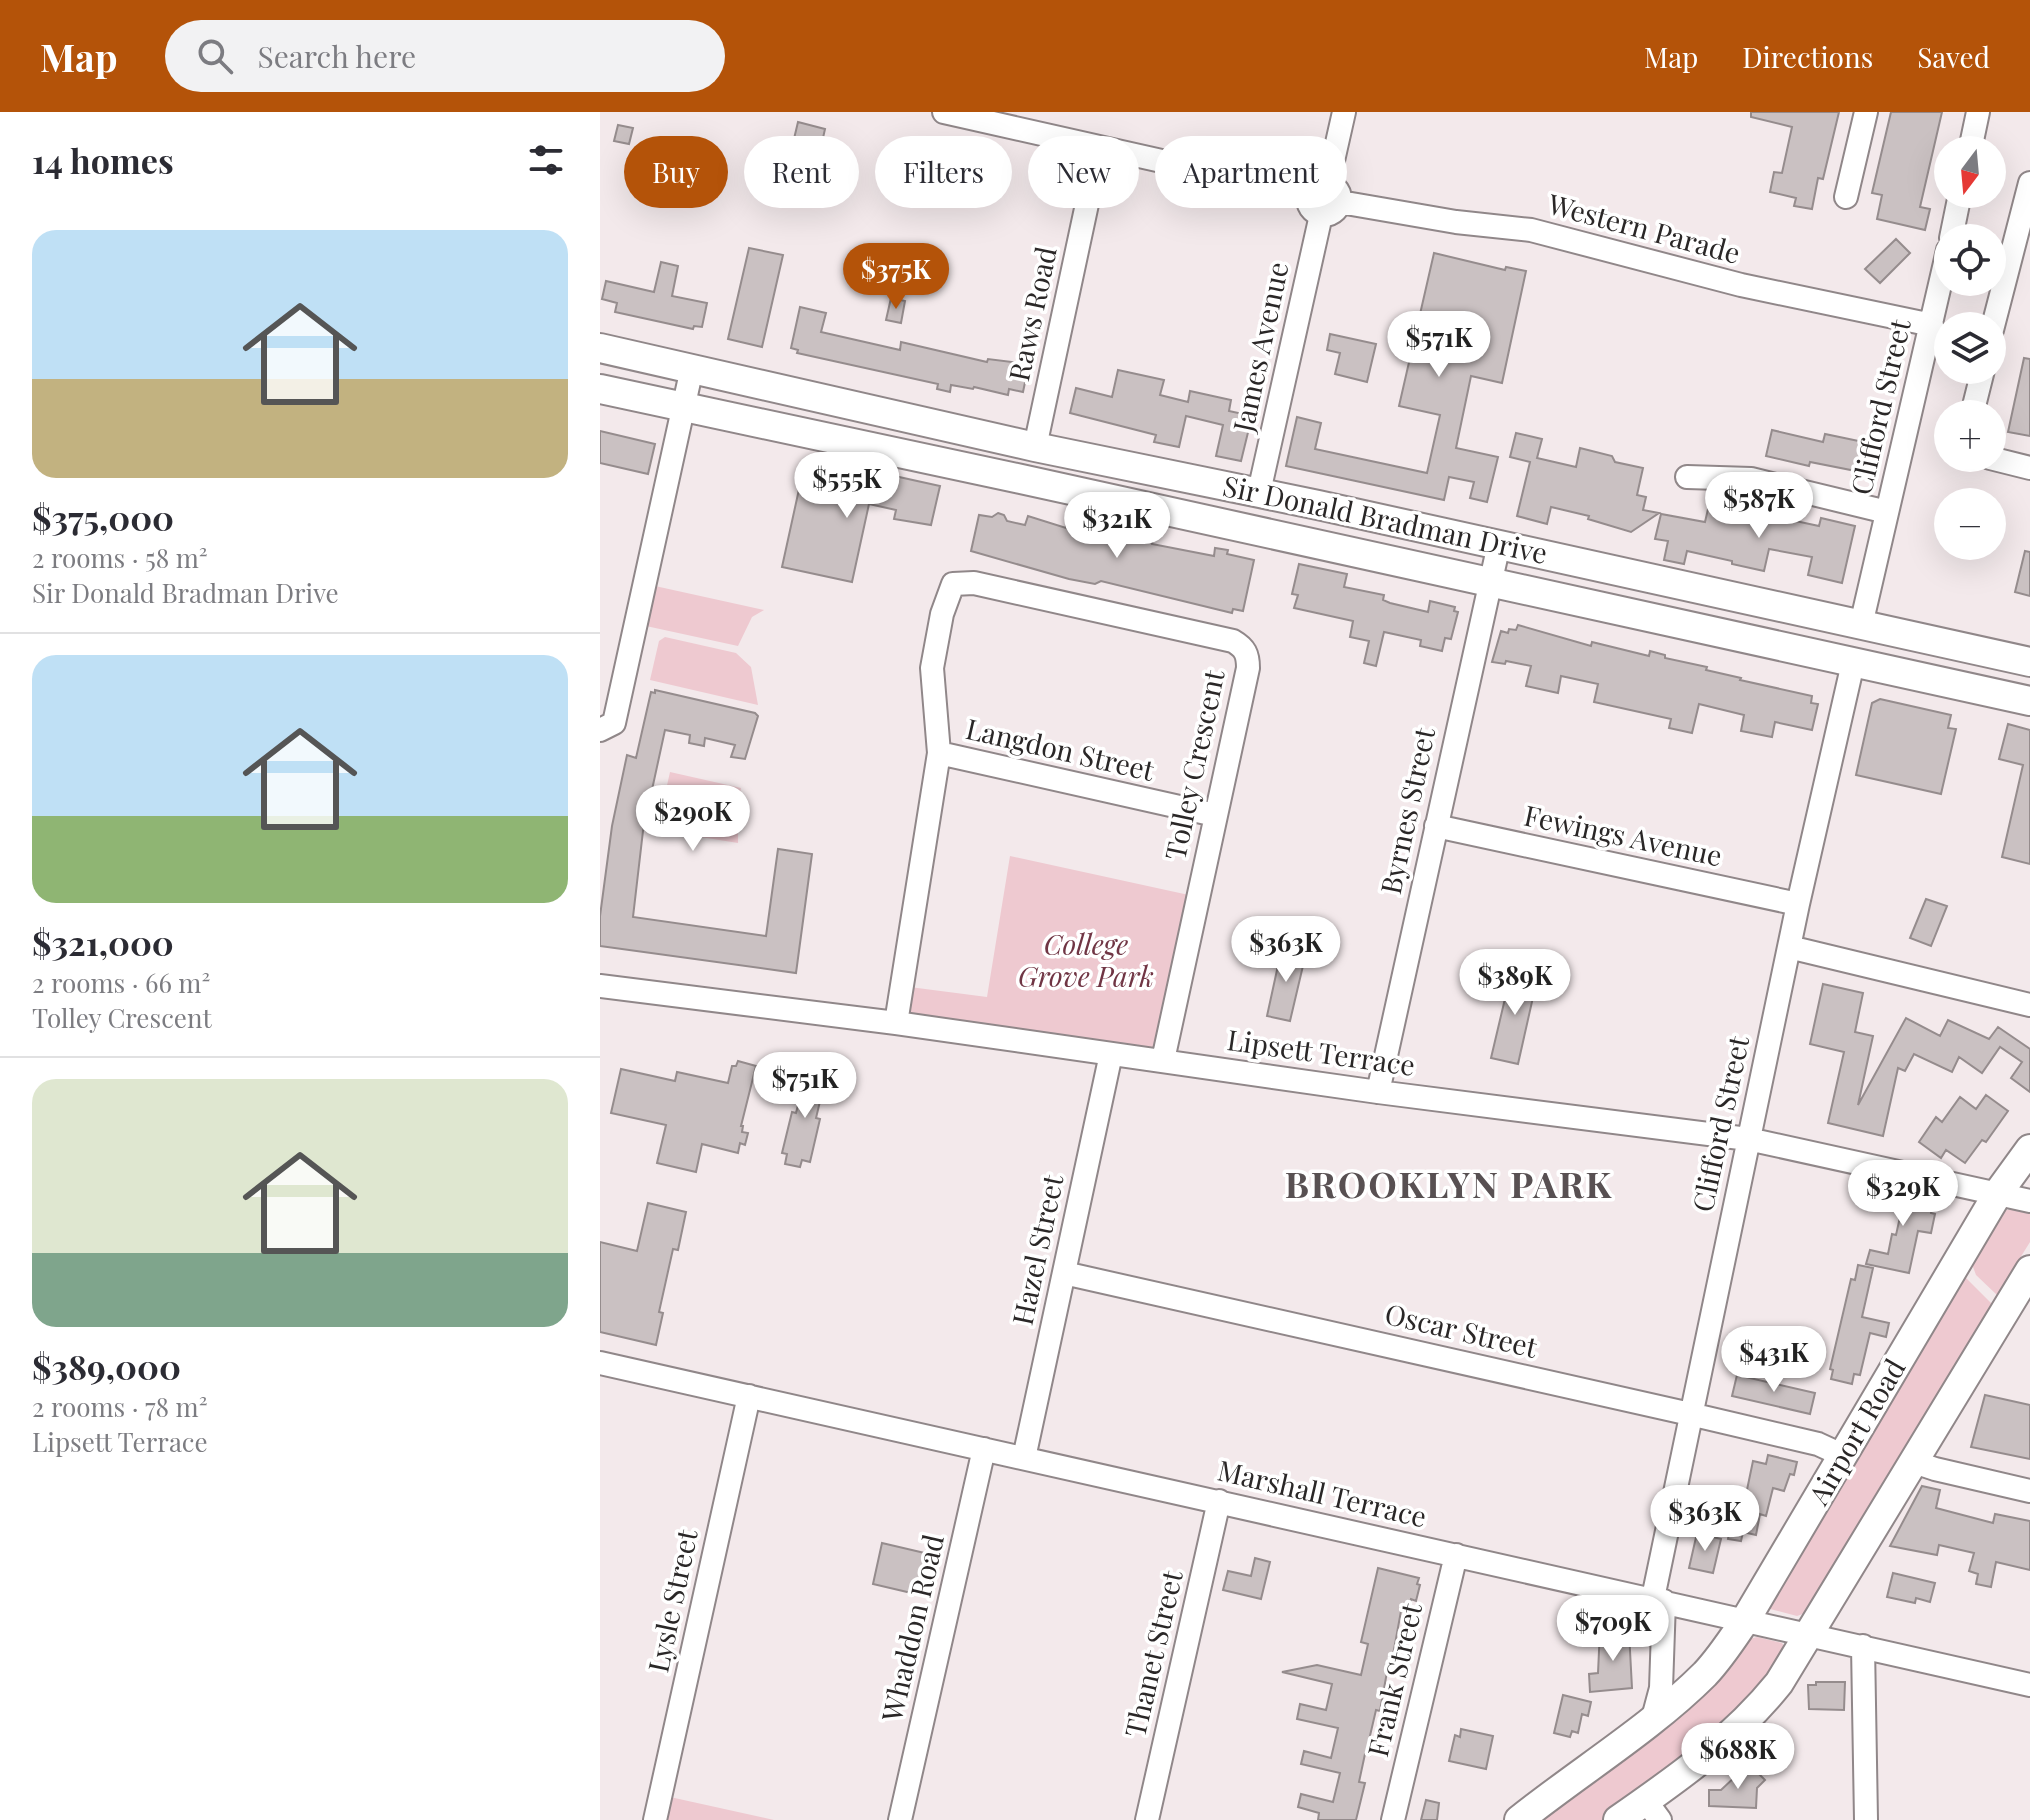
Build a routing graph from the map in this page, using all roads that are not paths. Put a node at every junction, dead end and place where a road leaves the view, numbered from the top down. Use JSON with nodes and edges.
{"nodes":[{"id":1,"x":944,"y":112,"type":"edge"},
{"id":2,"x":1344,"y":112,"type":"edge"},
{"id":3,"x":1866,"y":112,"type":"edge"},
{"id":4,"x":1978,"y":112,"type":"edge"},
{"id":5,"x":1008,"y":119,"type":"edge"},
{"id":6,"x":1061,"y":136,"type":"edge"},
{"id":7,"x":1341,"y":136,"type":"edge"},
{"id":8,"x":1973,"y":136,"type":"edge"},
{"id":9,"x":2030,"y":183,"type":"edge"},
{"id":10,"x":1347,"y":195,"type":"edge"},
{"id":11,"x":1846,"y":197,"type":"dead end"},
{"id":12,"x":1086,"y":208,"type":"edge"},
{"id":13,"x":1312,"y":208,"type":"edge"},
{"id":14,"x":1331,"y":208,"type":"edge"},
{"id":15,"x":1321,"y":215,"type":"junction"},
{"id":16,"x":1938,"y":296,"type":"edge"},
{"id":17,"x":1997,"y":312,"type":"edge"},
{"id":18,"x":1932,"y":325,"type":"junction"},
{"id":19,"x":600,"y":348,"type":"edge"},
{"id":20,"x":692,"y":368,"type":"junction"},
{"id":21,"x":600,"y":389,"type":"edge"},
{"id":22,"x":683,"y":408,"type":"junction"},
{"id":23,"x":1035,"y":447,"type":"junction"},
{"id":24,"x":2006,"y":462,"type":"edge"},
{"id":25,"x":1137,"y":467,"type":"junction"},
{"id":26,"x":2030,"y":468,"type":"edge"},
{"id":27,"x":1687,"y":477,"type":"dead end"},
{"id":28,"x":1259,"y":492,"type":"junction"},
{"id":29,"x":1156,"y":509,"type":"junction"},
{"id":30,"x":1887,"y":512,"type":"junction"},
{"id":31,"x":1499,"y":544,"type":"junction"},
{"id":32,"x":1489,"y":584,"type":"junction"},
{"id":33,"x":1861,"y":625,"type":"junction"},
{"id":34,"x":2030,"y":662,"type":"edge"},
{"id":35,"x":1853,"y":663,"type":"junction"},
{"id":36,"x":2030,"y":701,"type":"edge"},
{"id":37,"x":604,"y":728,"type":"edge"},
{"id":38,"x":939,"y":753,"type":"junction"},
{"id":39,"x":1215,"y":815,"type":"junction"},
{"id":40,"x":1436,"y":826,"type":"junction"},
{"id":41,"x":1798,"y":904,"type":"junction"},
{"id":42,"x":1789,"y":947,"type":"junction"},
{"id":43,"x":600,"y":986,"type":"edge"},
{"id":44,"x":2030,"y":1005,"type":"edge"},
{"id":45,"x":896,"y":1023,"type":"junction"},
{"id":46,"x":1111,"y":1054,"type":"junction"},
{"id":47,"x":1163,"y":1060,"type":"junction"},
{"id":48,"x":1378,"y":1092,"type":"junction"},
{"id":49,"x":1748,"y":1139,"type":"junction"},
{"id":50,"x":2030,"y":1149,"type":"edge"},
{"id":51,"x":1998,"y":1193,"type":"junction"},
{"id":52,"x":2030,"y":1201,"type":"edge"},
{"id":53,"x":2030,"y":1270,"type":"edge"},
{"id":54,"x":1064,"y":1273,"type":"junction"},
{"id":55,"x":600,"y":1363,"type":"edge"},
{"id":56,"x":749,"y":1396,"type":"junction"},
{"id":57,"x":1690,"y":1414,"type":"junction"},
{"id":58,"x":984,"y":1449,"type":"junction"},
{"id":59,"x":1844,"y":1456,"type":"junction"},
{"id":60,"x":1024,"y":1458,"type":"junction"},
{"id":61,"x":1914,"y":1462,"type":"junction"},
{"id":62,"x":2030,"y":1491,"type":"edge"},
{"id":63,"x":1219,"y":1501,"type":"junction"},
{"id":64,"x":1456,"y":1555,"type":"junction"},
{"id":65,"x":1658,"y":1599,"type":"junction"},
{"id":66,"x":1746,"y":1619,"type":"junction"},
{"id":67,"x":1810,"y":1634,"type":"junction"},
{"id":68,"x":1863,"y":1646,"type":"junction"},
{"id":69,"x":2030,"y":1685,"type":"edge"},
{"id":70,"x":1653,"y":1718,"type":"junction"},
{"id":71,"x":1653,"y":1810,"type":"edge"},
{"id":72,"x":655,"y":1820,"type":"edge"},
{"id":73,"x":900,"y":1820,"type":"edge"},
{"id":74,"x":1147,"y":1820,"type":"edge"},
{"id":75,"x":1393,"y":1820,"type":"edge"},
{"id":76,"x":1519,"y":1820,"type":"edge"},
{"id":77,"x":1618,"y":1820,"type":"edge"},
{"id":78,"x":1866,"y":1820,"type":"edge"}],
"edges":[{"from":1,"to":5,"type":"street"},
{"from":2,"to":7,"type":"street"},
{"from":3,"to":11,"type":"street"},
{"from":4,"to":8,"type":"street"},
{"from":5,"to":6,"type":"street"},
{"from":9,"to":17,"type":"street"},
{"from":10,"to":18,"type":"street","name":"Western Parade"},
{"from":12,"to":23,"type":"street","name":"Raws Road"},
{"from":13,"to":15,"type":"street"},
{"from":14,"to":15,"type":"street"},
{"from":15,"to":28,"type":"street","name":"James Avenue"},
{"from":16,"to":18,"type":"street","name":"Clifford Street"},
{"from":18,"to":30,"type":"street","name":"Clifford Street"},
{"from":19,"to":20,"type":"main road","name":"Sir Donald Bradman Drive"},
{"from":20,"to":22,"type":"street"},
{"from":20,"to":23,"type":"main road","name":"Sir Donald Bradman Drive"},
{"from":21,"to":22,"type":"main road","name":"Sir Donald Bradman Drive"},
{"from":22,"to":29,"type":"main road","name":"Sir Donald Bradman Drive"},
{"from":22,"to":37,"type":"street"},
{"from":23,"to":25,"type":"main road","name":"Sir Donald Bradman Drive"},
{"from":24,"to":26,"type":"street"},
{"from":25,"to":28,"type":"main road","name":"Sir Donald Bradman Drive"},
{"from":25,"to":29,"type":"main road"},
{"from":27,"to":30,"type":"street"},
{"from":28,"to":31,"type":"main road","name":"Sir Donald Bradman Drive"},
{"from":29,"to":32,"type":"main road","name":"Sir Donald Bradman Drive"},
{"from":30,"to":33,"type":"street","name":"Clifford Street"},
{"from":31,"to":32,"type":"street","name":"Byrnes Street"},
{"from":31,"to":33,"type":"main road","name":"Sir Donald Bradman Drive"},
{"from":32,"to":35,"type":"main road","name":"Sir Donald Bradman Drive"},
{"from":32,"to":40,"type":"street","name":"Byrnes Street"},
{"from":33,"to":34,"type":"main road","name":"Sir Donald Bradman Drive"},
{"from":35,"to":36,"type":"main road","name":"Sir Donald Bradman Drive"},
{"from":35,"to":41,"type":"street","name":"Clifford Street"},
{"from":38,"to":39,"type":"street","name":"Langdon Street"},
{"from":38,"to":39,"type":"street","name":"Tolley Crescent"},
{"from":38,"to":45,"type":"street","name":"Tolley Crescent"},
{"from":39,"to":47,"type":"street","name":"Tolley Crescent"},
{"from":40,"to":41,"type":"street","name":"Fewings Avenue"},
{"from":40,"to":48,"type":"street","name":"Byrnes Street"},
{"from":41,"to":42,"type":"street","name":"Clifford Street"},
{"from":42,"to":44,"type":"street"},
{"from":42,"to":49,"type":"street","name":"Clifford Street"},
{"from":43,"to":45,"type":"street","name":"Lipsett Terrace"},
{"from":45,"to":46,"type":"street","name":"Lipsett Terrace"},
{"from":46,"to":47,"type":"street","name":"Lipsett Terrace"},
{"from":46,"to":54,"type":"street","name":"Hazel Street"},
{"from":47,"to":48,"type":"street","name":"Lipsett Terrace"},
{"from":48,"to":49,"type":"street","name":"Lipsett Terrace"},
{"from":49,"to":51,"type":"street","name":"Lipsett Terrace"},
{"from":49,"to":57,"type":"street","name":"Clifford Street"},
{"from":50,"to":51,"type":"main road","name":"Airport Road"},
{"from":51,"to":52,"type":"street","name":"Lipsett Terrace"},
{"from":51,"to":59,"type":"main road","name":"Airport Road"},
{"from":53,"to":61,"type":"main road"},
{"from":54,"to":57,"type":"street","name":"Oscar Street"},
{"from":54,"to":60,"type":"street","name":"Hazel Street"},
{"from":55,"to":56,"type":"street","name":"Marshall Terrace"},
{"from":56,"to":58,"type":"street","name":"Marshall Terrace"},
{"from":56,"to":72,"type":"street","name":"Lysle Street"},
{"from":57,"to":59,"type":"street","name":"Oscar Street"},
{"from":57,"to":65,"type":"street","name":"Clifford Street"},
{"from":58,"to":60,"type":"street","name":"Marshall Terrace"},
{"from":58,"to":73,"type":"street","name":"Whaddon Road"},
{"from":59,"to":66,"type":"main road","name":"Airport Road"},
{"from":60,"to":63,"type":"street","name":"Marshall Terrace"},
{"from":61,"to":62,"type":"street"},
{"from":61,"to":67,"type":"main road"},
{"from":63,"to":64,"type":"street","name":"Marshall Terrace"},
{"from":63,"to":74,"type":"street","name":"Thanet Street"},
{"from":64,"to":65,"type":"street","name":"Marshall Terrace"},
{"from":64,"to":75,"type":"street","name":"Frank Street"},
{"from":65,"to":66,"type":"street","name":"Marshall Terrace"},
{"from":65,"to":70,"type":"street","name":"Clifford Street"},
{"from":66,"to":67,"type":"street","name":"Marshall Terrace"},
{"from":66,"to":70,"type":"main road","name":"Airport Road"},
{"from":67,"to":68,"type":"street","name":"Marshall Terrace"},
{"from":67,"to":71,"type":"main road"},
{"from":68,"to":69,"type":"street","name":"Marshall Terrace"},
{"from":68,"to":78,"type":"street"},
{"from":70,"to":76,"type":"main road","name":"Airport Road"},
{"from":71,"to":77,"type":"main road"}]}
